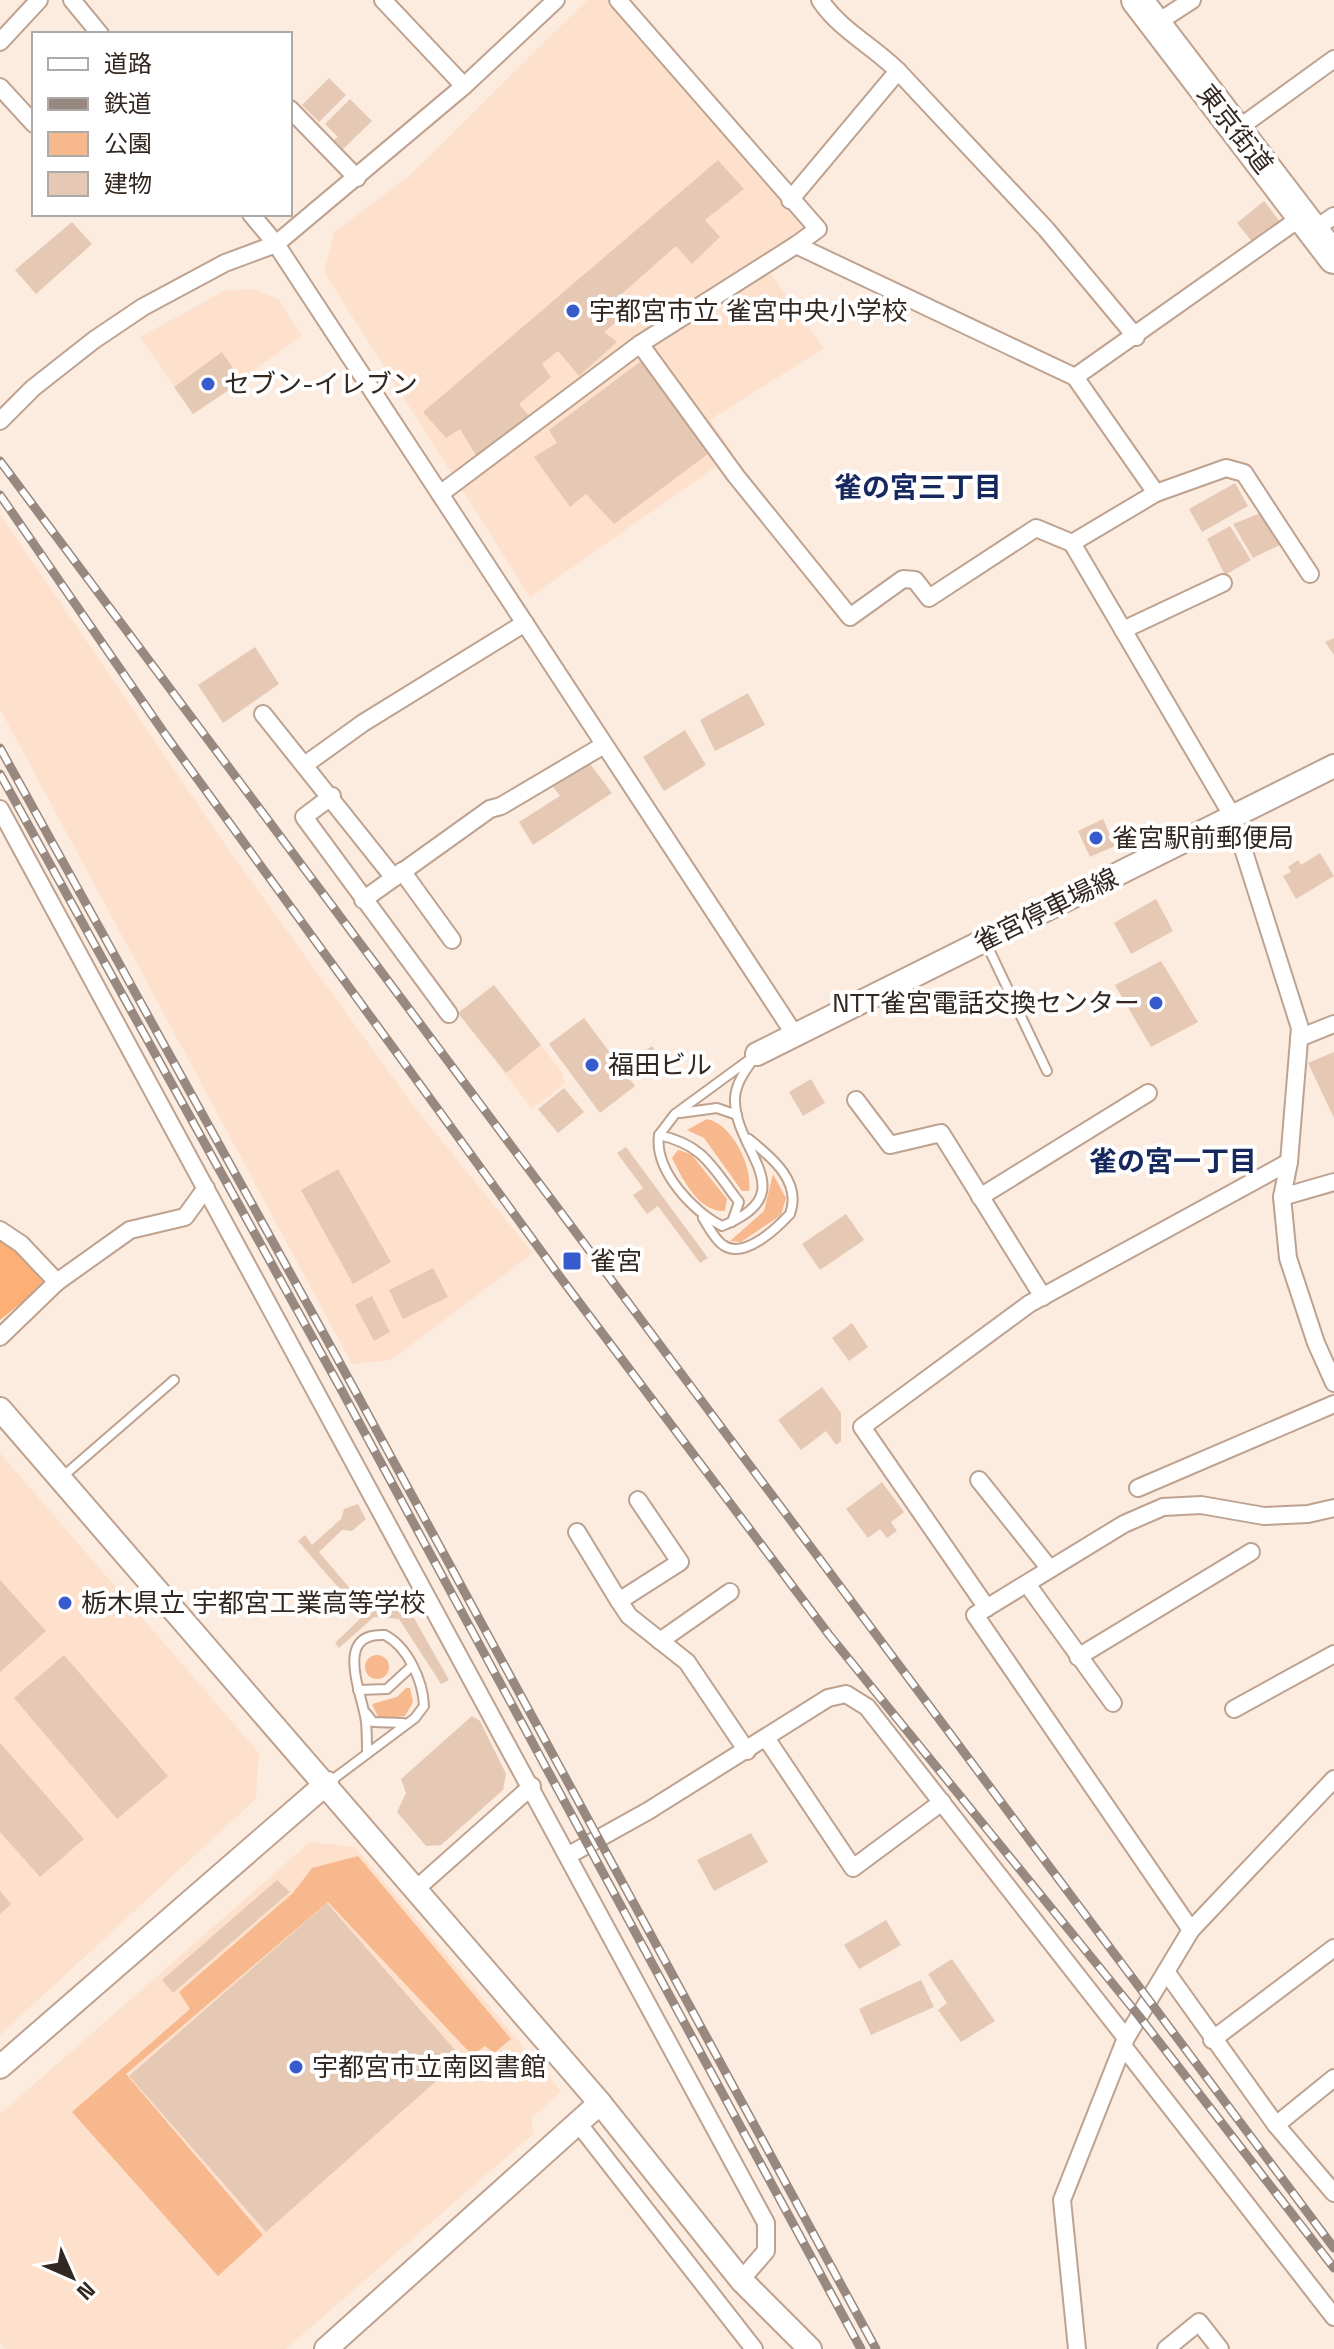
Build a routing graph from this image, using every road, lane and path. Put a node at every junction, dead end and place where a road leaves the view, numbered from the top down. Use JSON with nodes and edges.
{"nodes":[{"id":1,"x":39,"y":0,"type":"edge"},
{"id":2,"x":72,"y":0,"type":"edge"},
{"id":3,"x":383,"y":0,"type":"edge"},
{"id":4,"x":556,"y":0,"type":"edge"},
{"id":5,"x":618,"y":0,"type":"edge"},
{"id":6,"x":820,"y":0,"type":"edge"},
{"id":7,"x":1192,"y":0,"type":"edge"},
{"id":8,"x":1146,"y":12,"type":"edge"},
{"id":9,"x":98,"y":32,"type":"edge"},
{"id":10,"x":0,"y":42,"type":"edge"},
{"id":11,"x":1334,"y":59,"type":"edge"},
{"id":12,"x":898,"y":71,"type":"junction"},
{"id":13,"x":464,"y":86,"type":"junction"},
{"id":14,"x":0,"y":87,"type":"edge"},
{"id":15,"x":292,"y":111,"type":"edge"},
{"id":16,"x":32,"y":122,"type":"edge"},
{"id":17,"x":1236,"y":130,"type":"junction"},
{"id":18,"x":357,"y":178,"type":"junction"},
{"id":19,"x":790,"y":200,"type":"junction"},
{"id":20,"x":253,"y":216,"type":"edge"},
{"id":21,"x":1317,"y":221,"type":"edge"},
{"id":22,"x":276,"y":244,"type":"junction"},
{"id":23,"x":796,"y":245,"type":"junction"},
{"id":24,"x":1334,"y":258,"type":"edge"},
{"id":25,"x":1136,"y":337,"type":"junction"},
{"id":26,"x":640,"y":344,"type":"junction"},
{"id":27,"x":1075,"y":377,"type":"junction"},
{"id":28,"x":3,"y":414,"type":"edge"},
{"id":29,"x":1156,"y":493,"type":"junction"},
{"id":30,"x":440,"y":494,"type":"junction"},
{"id":31,"x":1072,"y":543,"type":"junction"},
{"id":32,"x":1310,"y":574,"type":"dead end"},
{"id":33,"x":1223,"y":583,"type":"dead end"},
{"id":34,"x":525,"y":623,"type":"junction"},
{"id":35,"x":1123,"y":630,"type":"junction"},
{"id":36,"x":263,"y":714,"type":"dead end"},
{"id":37,"x":604,"y":745,"type":"junction"},
{"id":38,"x":306,"y":764,"type":"junction"},
{"id":39,"x":1334,"y":766,"type":"edge"},
{"id":40,"x":332,"y":796,"type":"junction"},
{"id":41,"x":0,"y":809,"type":"edge"},
{"id":42,"x":1233,"y":817,"type":"junction"},
{"id":43,"x":0,"y":838,"type":"edge"},
{"id":44,"x":22,"y":847,"type":"junction"},
{"id":45,"x":398,"y":875,"type":"junction"},
{"id":46,"x":363,"y":900,"type":"junction"},
{"id":47,"x":452,"y":940,"type":"dead end"},
{"id":48,"x":984,"y":941,"type":"junction"},
{"id":49,"x":449,"y":1014,"type":"dead end"},
{"id":50,"x":1334,"y":1024,"type":"edge"},
{"id":51,"x":795,"y":1035,"type":"junction"},
{"id":52,"x":1299,"y":1038,"type":"junction"},
{"id":53,"x":757,"y":1054,"type":"junction"},
{"id":54,"x":1047,"y":1071,"type":"dead end"},
{"id":55,"x":1148,"y":1093,"type":"dead end"},
{"id":56,"x":856,"y":1100,"type":"dead end"},
{"id":57,"x":675,"y":1114,"type":"junction"},
{"id":58,"x":737,"y":1115,"type":"junction"},
{"id":59,"x":659,"y":1135,"type":"junction"},
{"id":60,"x":748,"y":1138,"type":"junction"},
{"id":61,"x":1289,"y":1162,"type":"junction"},
{"id":62,"x":1334,"y":1182,"type":"edge"},
{"id":63,"x":206,"y":1188,"type":"junction"},
{"id":64,"x":980,"y":1197,"type":"junction"},
{"id":65,"x":1282,"y":1197,"type":"junction"},
{"id":66,"x":701,"y":1216,"type":"junction"},
{"id":67,"x":732,"y":1222,"type":"junction"},
{"id":68,"x":0,"y":1230,"type":"edge"},
{"id":69,"x":57,"y":1282,"type":"junction"},
{"id":70,"x":1043,"y":1297,"type":"junction"},
{"id":71,"x":0,"y":1337,"type":"edge"},
{"id":72,"x":174,"y":1380,"type":"dead end"},
{"id":73,"x":1334,"y":1383,"type":"edge"},
{"id":74,"x":1334,"y":1404,"type":"edge"},
{"id":75,"x":0,"y":1409,"type":"edge"},
{"id":76,"x":60,"y":1478,"type":"junction"},
{"id":77,"x":979,"y":1480,"type":"dead end"},
{"id":78,"x":1138,"y":1488,"type":"dead end"},
{"id":79,"x":638,"y":1500,"type":"dead end"},
{"id":80,"x":1334,"y":1508,"type":"edge"},
{"id":81,"x":577,"y":1532,"type":"dead end"},
{"id":82,"x":1251,"y":1552,"type":"dead end"},
{"id":83,"x":1050,"y":1569,"type":"junction"},
{"id":84,"x":1027,"y":1584,"type":"junction"},
{"id":85,"x":730,"y":1592,"type":"dead end"},
{"id":86,"x":619,"y":1601,"type":"junction"},
{"id":87,"x":987,"y":1608,"type":"junction"},
{"id":88,"x":660,"y":1641,"type":"junction"},
{"id":89,"x":1334,"y":1654,"type":"edge"},
{"id":90,"x":1078,"y":1657,"type":"junction"},
{"id":91,"x":412,"y":1666,"type":"junction"},
{"id":92,"x":358,"y":1690,"type":"junction"},
{"id":93,"x":1113,"y":1703,"type":"dead end"},
{"id":94,"x":1234,"y":1709,"type":"dead end"},
{"id":95,"x":364,"y":1711,"type":"junction"},
{"id":96,"x":415,"y":1718,"type":"junction"},
{"id":97,"x":766,"y":1738,"type":"junction"},
{"id":98,"x":747,"y":1751,"type":"junction"},
{"id":99,"x":367,"y":1754,"type":"junction"},
{"id":100,"x":1334,"y":1779,"type":"edge"},
{"id":101,"x":327,"y":1783,"type":"junction"},
{"id":102,"x":532,"y":1786,"type":"junction"},
{"id":103,"x":942,"y":1802,"type":"junction"},
{"id":104,"x":569,"y":1855,"type":"junction"},
{"id":105,"x":416,"y":1889,"type":"junction"},
{"id":106,"x":1191,"y":1930,"type":"junction"},
{"id":107,"x":1334,"y":1948,"type":"edge"},
{"id":108,"x":1167,"y":1973,"type":"junction"},
{"id":109,"x":1212,"y":2040,"type":"junction"},
{"id":110,"x":1124,"y":2042,"type":"junction"},
{"id":111,"x":0,"y":2067,"type":"edge"},
{"id":112,"x":1334,"y":2078,"type":"edge"},
{"id":113,"x":600,"y":2103,"type":"junction"},
{"id":114,"x":578,"y":2123,"type":"junction"},
{"id":115,"x":1276,"y":2125,"type":"junction"},
{"id":116,"x":1334,"y":2193,"type":"edge"},
{"id":117,"x":741,"y":2280,"type":"junction"},
{"id":118,"x":1334,"y":2317,"type":"edge"},
{"id":119,"x":326,"y":2349,"type":"edge"},
{"id":120,"x":754,"y":2349,"type":"edge"},
{"id":121,"x":810,"y":2349,"type":"edge"},
{"id":122,"x":1077,"y":2349,"type":"edge"},
{"id":123,"x":1166,"y":2349,"type":"edge"},
{"id":124,"x":1220,"y":2349,"type":"edge"}],
"edges":[{"from":1,"to":10,"type":"street"},
{"from":2,"to":9,"type":"street"},
{"from":3,"to":13,"type":"street"},
{"from":4,"to":13,"type":"street"},
{"from":5,"to":19,"type":"street"},
{"from":6,"to":12,"type":"street"},
{"from":7,"to":8,"type":"street"},
{"from":8,"to":17,"type":"highway","name":"東京街道"},
{"from":11,"to":17,"type":"street"},
{"from":12,"to":19,"type":"street"},
{"from":12,"to":25,"type":"street"},
{"from":13,"to":18,"type":"street"},
{"from":14,"to":16,"type":"street"},
{"from":15,"to":18,"type":"street"},
{"from":17,"to":21,"type":"highway","name":"東京街道"},
{"from":18,"to":22,"type":"street"},
{"from":19,"to":23,"type":"street"},
{"from":20,"to":22,"type":"street"},
{"from":21,"to":24,"type":"highway","name":"東京街道"},
{"from":21,"to":25,"type":"street"},
{"from":22,"to":28,"type":"street"},
{"from":22,"to":30,"type":"street"},
{"from":23,"to":26,"type":"street"},
{"from":23,"to":27,"type":"street"},
{"from":25,"to":27,"type":"street"},
{"from":26,"to":30,"type":"street"},
{"from":26,"to":31,"type":"street"},
{"from":27,"to":29,"type":"street"},
{"from":29,"to":31,"type":"street"},
{"from":29,"to":32,"type":"street"},
{"from":30,"to":34,"type":"street"},
{"from":31,"to":35,"type":"street"},
{"from":33,"to":35,"type":"street"},
{"from":34,"to":37,"type":"street"},
{"from":34,"to":38,"type":"street"},
{"from":35,"to":42,"type":"street"},
{"from":36,"to":38,"type":"street"},
{"from":37,"to":45,"type":"street"},
{"from":37,"to":51,"type":"street"},
{"from":38,"to":40,"type":"street"},
{"from":39,"to":42,"type":"street","name":"雀宮停車場線"},
{"from":40,"to":45,"type":"street"},
{"from":40,"to":46,"type":"street"},
{"from":41,"to":44,"type":"street"},
{"from":42,"to":48,"type":"street","name":"雀宮停車場線"},
{"from":42,"to":52,"type":"street"},
{"from":43,"to":44,"type":"street"},
{"from":44,"to":63,"type":"street"},
{"from":45,"to":46,"type":"street"},
{"from":45,"to":47,"type":"street"},
{"from":46,"to":49,"type":"street"},
{"from":48,"to":51,"type":"street","name":"雀宮停車場線"},
{"from":48,"to":54,"type":"lane"},
{"from":50,"to":52,"type":"street"},
{"from":51,"to":53,"type":"street","name":"雀宮停車場線"},
{"from":52,"to":61,"type":"street"},
{"from":53,"to":57,"type":"lane"},
{"from":53,"to":58,"type":"lane"},
{"from":55,"to":64,"type":"street"},
{"from":56,"to":64,"type":"street"},
{"from":57,"to":58,"type":"lane"},
{"from":57,"to":59,"type":"lane"},
{"from":58,"to":60,"type":"lane"},
{"from":59,"to":66,"type":"lane"},
{"from":59,"to":67,"type":"lane"},
{"from":60,"to":66,"type":"lane"},
{"from":60,"to":67,"type":"lane"},
{"from":61,"to":65,"type":"street"},
{"from":61,"to":70,"type":"street"},
{"from":62,"to":65,"type":"street"},
{"from":63,"to":69,"type":"street"},
{"from":63,"to":102,"type":"street"},
{"from":64,"to":70,"type":"street"},
{"from":65,"to":73,"type":"street"},
{"from":66,"to":67,"type":"lane"},
{"from":68,"to":69,"type":"street"},
{"from":69,"to":71,"type":"street"},
{"from":70,"to":87,"type":"street"},
{"from":72,"to":76,"type":"lane"},
{"from":74,"to":78,"type":"street"},
{"from":75,"to":76,"type":"street"},
{"from":76,"to":101,"type":"street"},
{"from":77,"to":83,"type":"street"},
{"from":79,"to":86,"type":"street"},
{"from":80,"to":83,"type":"street"},
{"from":81,"to":86,"type":"street"},
{"from":82,"to":90,"type":"street"},
{"from":83,"to":84,"type":"street"},
{"from":84,"to":87,"type":"street"},
{"from":84,"to":90,"type":"street"},
{"from":85,"to":88,"type":"street"},
{"from":86,"to":88,"type":"street"},
{"from":87,"to":106,"type":"street"},
{"from":88,"to":98,"type":"street"},
{"from":89,"to":94,"type":"street"},
{"from":90,"to":93,"type":"street"},
{"from":91,"to":92,"type":"lane"},
{"from":91,"to":92,"type":"lane"},
{"from":91,"to":96,"type":"lane"},
{"from":92,"to":95,"type":"lane"},
{"from":95,"to":96,"type":"lane"},
{"from":95,"to":99,"type":"lane"},
{"from":96,"to":99,"type":"lane"},
{"from":97,"to":98,"type":"street"},
{"from":97,"to":103,"type":"street"},
{"from":97,"to":103,"type":"street"},
{"from":98,"to":104,"type":"street"},
{"from":99,"to":101,"type":"lane"},
{"from":100,"to":106,"type":"street"},
{"from":101,"to":105,"type":"street"},
{"from":101,"to":111,"type":"street"},
{"from":102,"to":104,"type":"street"},
{"from":102,"to":105,"type":"street"},
{"from":103,"to":110,"type":"street"},
{"from":104,"to":117,"type":"street"},
{"from":105,"to":113,"type":"street"},
{"from":106,"to":108,"type":"street"},
{"from":107,"to":109,"type":"street"},
{"from":108,"to":109,"type":"street"},
{"from":108,"to":110,"type":"street"},
{"from":109,"to":115,"type":"street"},
{"from":110,"to":118,"type":"street"},
{"from":110,"to":122,"type":"street"},
{"from":112,"to":115,"type":"street"},
{"from":113,"to":114,"type":"street"},
{"from":113,"to":117,"type":"street"},
{"from":114,"to":119,"type":"street"},
{"from":114,"to":120,"type":"street"},
{"from":115,"to":116,"type":"street"},
{"from":117,"to":121,"type":"street"},
{"from":123,"to":124,"type":"street"}]}
